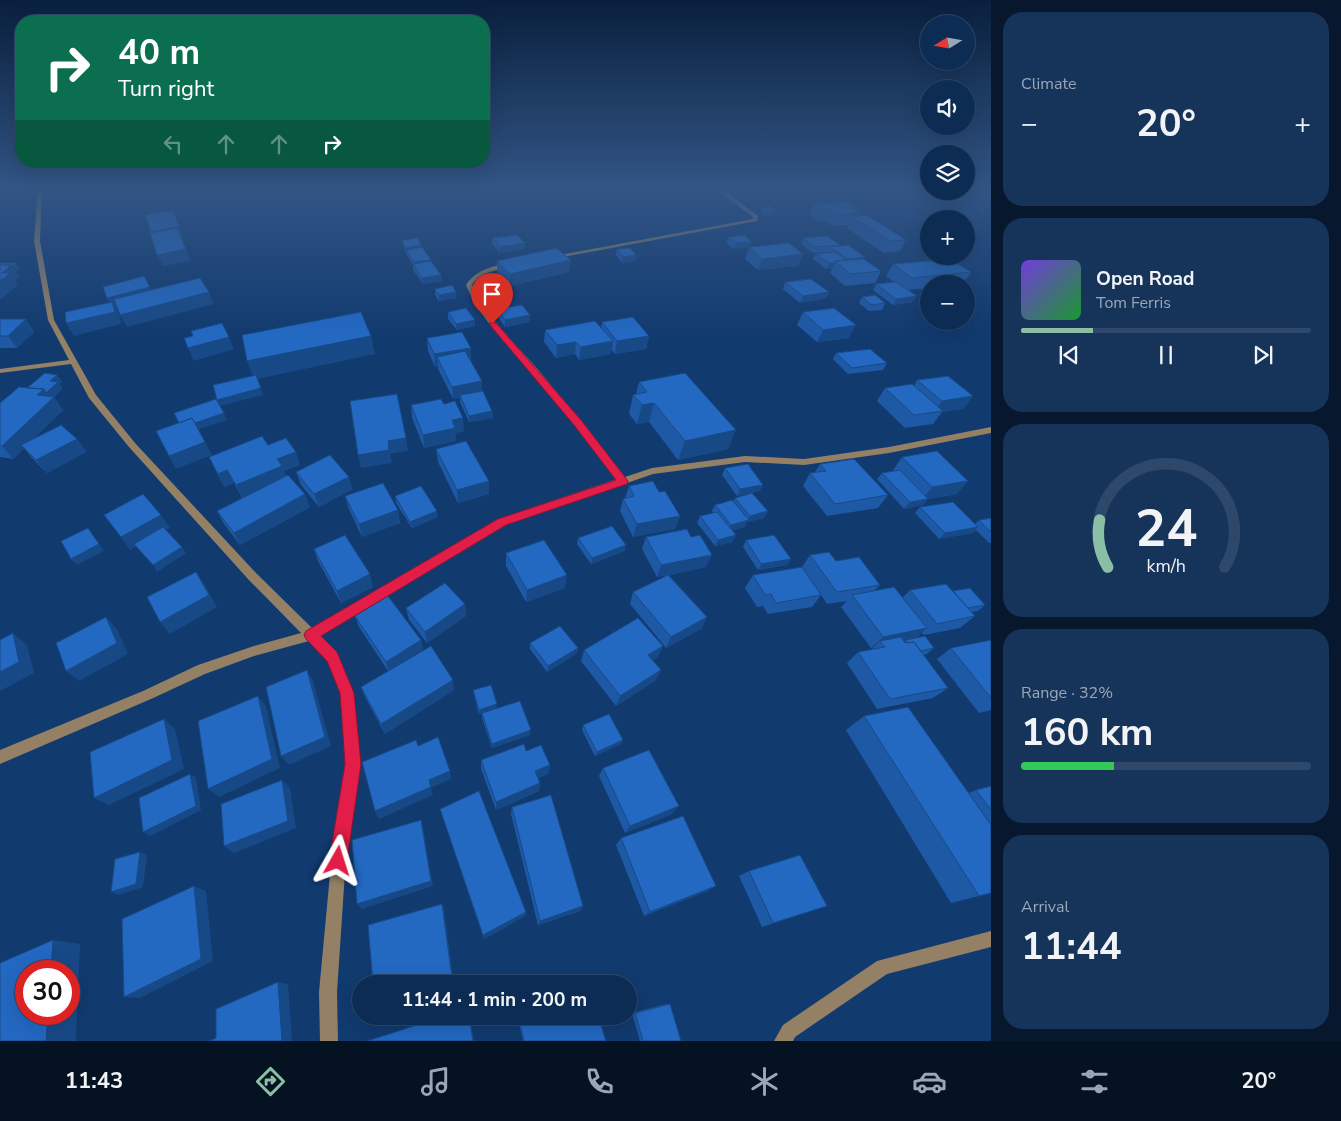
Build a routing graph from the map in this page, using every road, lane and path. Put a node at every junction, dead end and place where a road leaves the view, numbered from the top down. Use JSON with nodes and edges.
{"nodes":[{"id":1,"x":37,"y":237,"type":"edge"},
{"id":2,"x":664,"y":237,"type":"edge"},
{"id":3,"x":540,"y":259,"type":"edge"},
{"id":4,"x":512,"y":264,"type":"edge"},
{"id":5,"x":74,"y":362,"type":"junction"},
{"id":6,"x":0,"y":371,"type":"edge"},
{"id":7,"x":991,"y":430,"type":"edge"},
{"id":8,"x":623,"y":481,"type":"junction"},
{"id":9,"x":311,"y":635,"type":"junction"},
{"id":10,"x":0,"y":757,"type":"edge"},
{"id":11,"x":991,"y":939,"type":"edge"},
{"id":12,"x":329,"y":1041,"type":"edge"},
{"id":13,"x":783,"y":1041,"type":"edge"}],
"edges":[{"from":1,"to":5,"type":"street"},
{"from":2,"to":3,"type":"street"},
{"from":4,"to":8,"type":"street"},
{"from":5,"to":6,"type":"street"},
{"from":5,"to":9,"type":"street"},
{"from":7,"to":8,"type":"street"},
{"from":8,"to":9,"type":"street"},
{"from":9,"to":10,"type":"street"},
{"from":9,"to":12,"type":"street"},
{"from":11,"to":13,"type":"street"}]}
